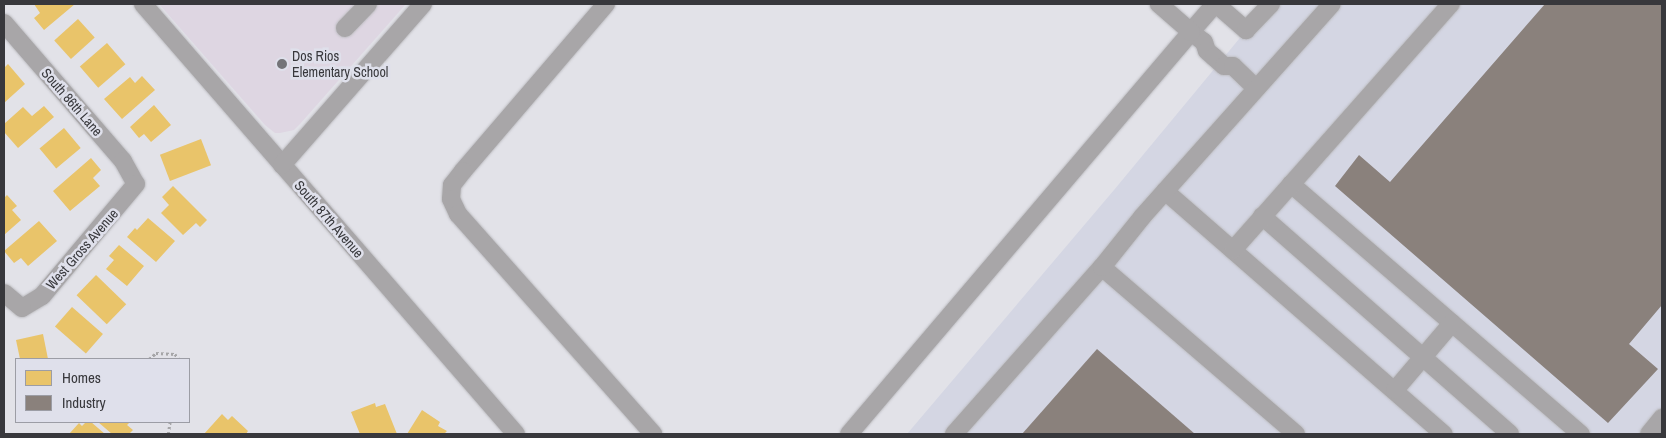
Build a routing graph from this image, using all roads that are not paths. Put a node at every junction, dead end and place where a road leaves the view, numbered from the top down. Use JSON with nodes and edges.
{"nodes":[{"id":1,"x":368,"y":4,"type":"edge"},
{"id":2,"x":423,"y":4,"type":"edge"},
{"id":3,"x":606,"y":4,"type":"edge"},
{"id":4,"x":1159,"y":4,"type":"edge"},
{"id":5,"x":1216,"y":4,"type":"edge"},
{"id":6,"x":1271,"y":4,"type":"edge"},
{"id":7,"x":1332,"y":4,"type":"edge"},
{"id":8,"x":1451,"y":4,"type":"edge"},
{"id":9,"x":147,"y":5,"type":"edge"},
{"id":10,"x":4,"y":23,"type":"edge"},
{"id":11,"x":345,"y":28,"type":"dead end"},
{"id":12,"x":1198,"y":37,"type":"junction"},
{"id":13,"x":1256,"y":88,"type":"junction"},
{"id":14,"x":282,"y":165,"type":"junction"},
{"id":15,"x":136,"y":184,"type":"joint"},
{"id":16,"x":1290,"y":184,"type":"junction"},
{"id":17,"x":1165,"y":191,"type":"junction"},
{"id":18,"x":1262,"y":216,"type":"junction"},
{"id":19,"x":1233,"y":250,"type":"junction"},
{"id":20,"x":1102,"y":267,"type":"junction"},
{"id":21,"x":4,"y":293,"type":"edge"},
{"id":22,"x":1452,"y":323,"type":"junction"},
{"id":23,"x":1423,"y":358,"type":"junction"},
{"id":24,"x":1395,"y":390,"type":"junction"},
{"id":25,"x":1662,"y":418,"type":"edge"},
{"id":26,"x":516,"y":434,"type":"edge"},
{"id":27,"x":653,"y":434,"type":"edge"},
{"id":28,"x":849,"y":434,"type":"edge"},
{"id":29,"x":954,"y":434,"type":"edge"},
{"id":30,"x":1296,"y":434,"type":"edge"},
{"id":31,"x":1444,"y":434,"type":"edge"},
{"id":32,"x":1510,"y":434,"type":"edge"},
{"id":33,"x":1581,"y":434,"type":"edge"},
{"id":34,"x":1649,"y":434,"type":"edge"}],
"edges":[{"from":1,"to":11,"type":"street"},
{"from":2,"to":14,"type":"street"},
{"from":3,"to":27,"type":"street"},
{"from":4,"to":12,"type":"street"},
{"from":5,"to":6,"type":"street"},
{"from":5,"to":12,"type":"street"},
{"from":7,"to":13,"type":"street"},
{"from":8,"to":16,"type":"street"},
{"from":9,"to":14,"type":"street","name":"South 87th Avenue"},
{"from":10,"to":15,"type":"street","name":"South 86th Lane"},
{"from":12,"to":13,"type":"street"},
{"from":12,"to":28,"type":"street"},
{"from":13,"to":17,"type":"street"},
{"from":14,"to":26,"type":"street","name":"South 87th Avenue"},
{"from":15,"to":21,"type":"street","name":"West Gross Avenue"},
{"from":16,"to":18,"type":"street"},
{"from":16,"to":22,"type":"street"},
{"from":17,"to":19,"type":"street"},
{"from":17,"to":20,"type":"street"},
{"from":18,"to":19,"type":"street"},
{"from":18,"to":23,"type":"street"},
{"from":19,"to":24,"type":"street"},
{"from":20,"to":29,"type":"street"},
{"from":20,"to":30,"type":"street"},
{"from":22,"to":23,"type":"street"},
{"from":22,"to":33,"type":"street"},
{"from":23,"to":24,"type":"street"},
{"from":23,"to":32,"type":"street"},
{"from":24,"to":31,"type":"street"},
{"from":25,"to":34,"type":"street"}]}
